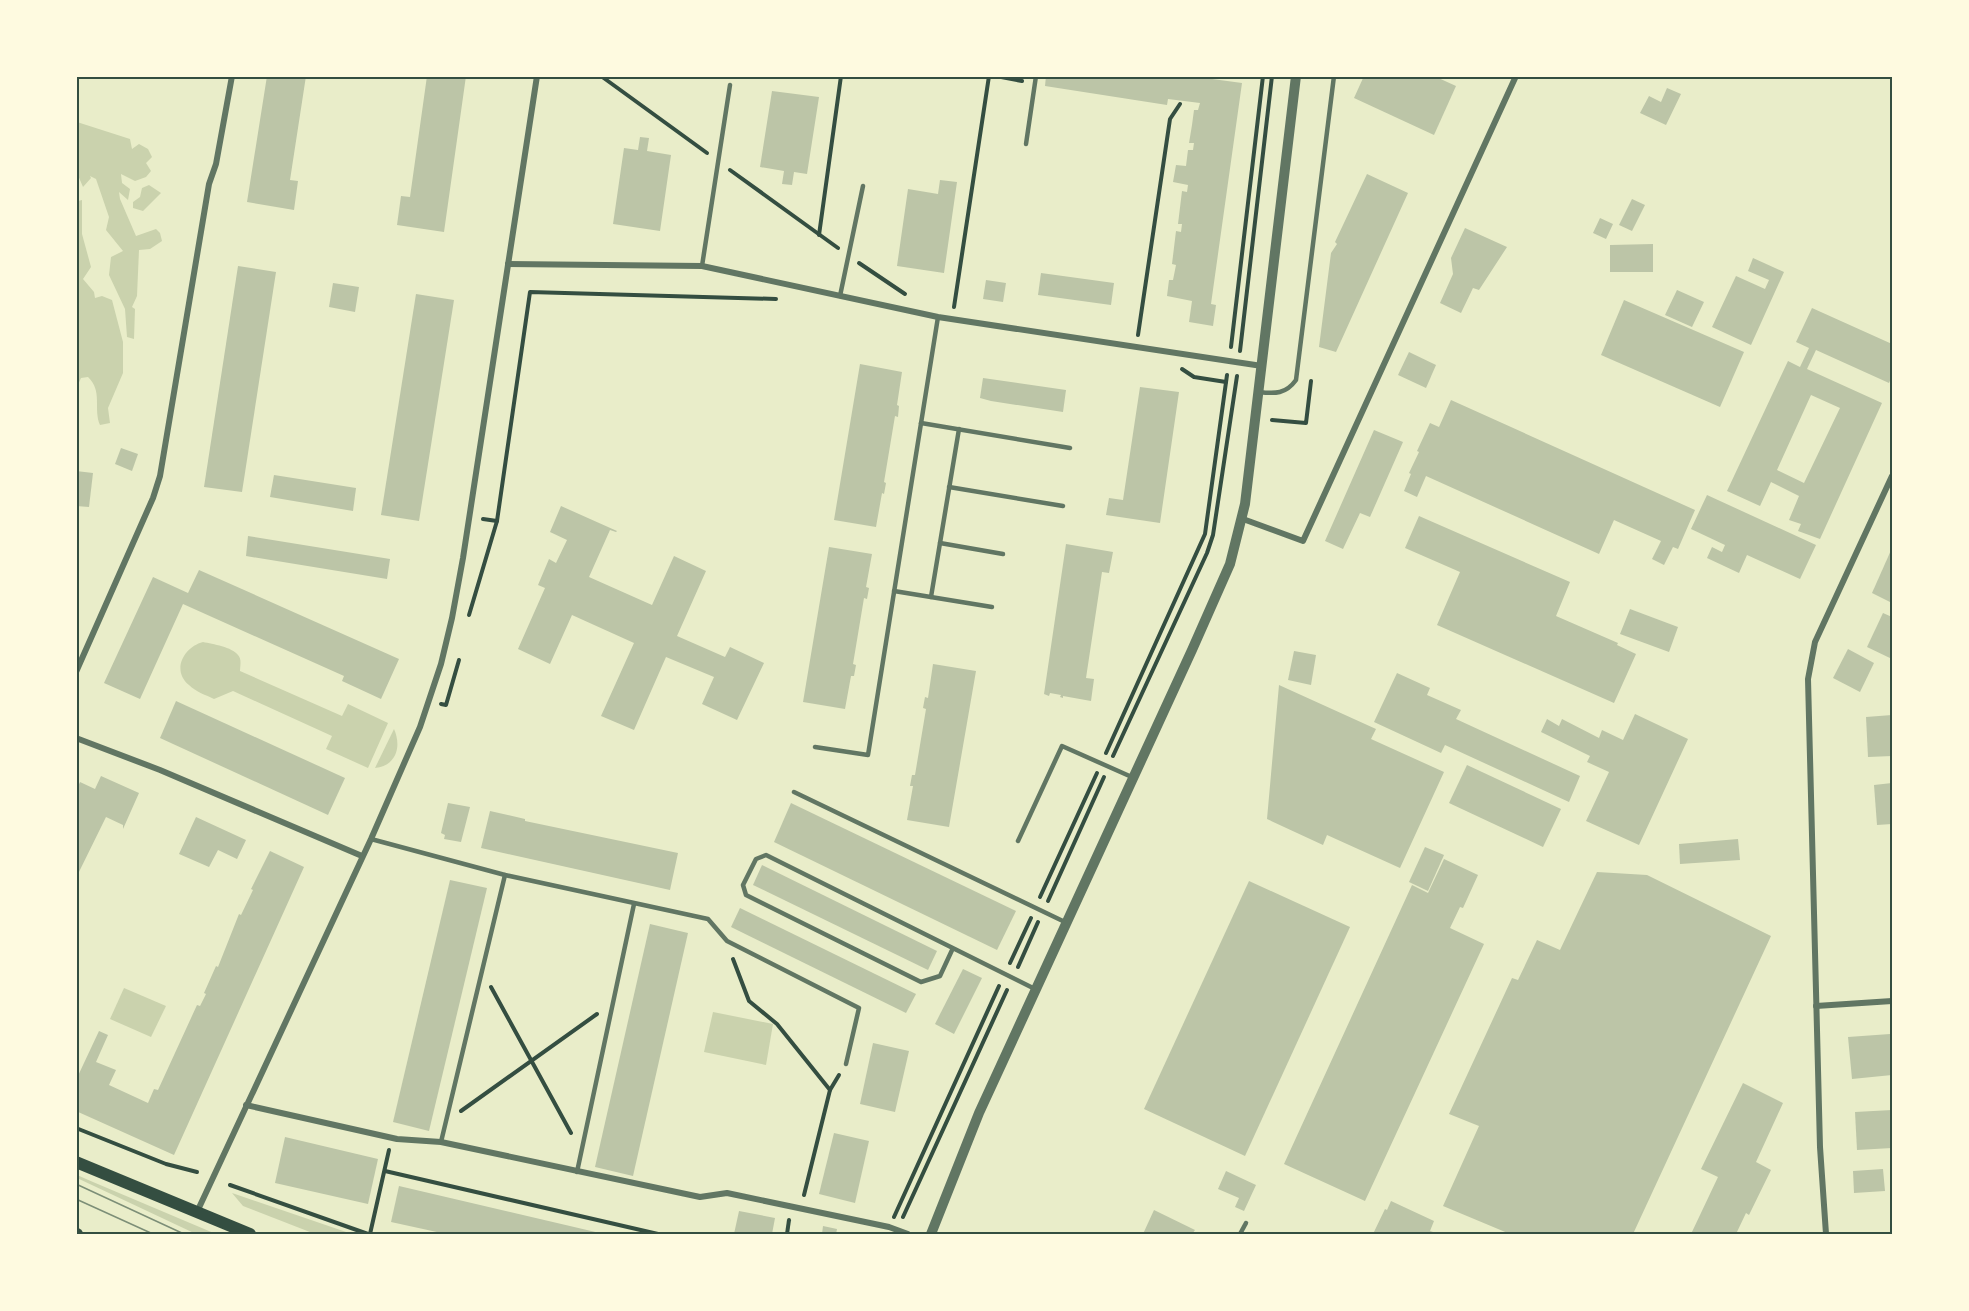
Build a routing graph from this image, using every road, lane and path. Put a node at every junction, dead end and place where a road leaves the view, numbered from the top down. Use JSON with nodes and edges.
{"nodes":[{"id":1,"x":232,"y":76,"type":"edge"},
{"id":2,"x":537,"y":76,"type":"edge"},
{"id":3,"x":841,"y":76,"type":"edge"},
{"id":4,"x":990,"y":76,"type":"edge"},
{"id":5,"x":996,"y":76,"type":"edge"},
{"id":6,"x":1035,"y":76,"type":"edge"},
{"id":7,"x":1263,"y":76,"type":"edge"},
{"id":8,"x":1272,"y":76,"type":"edge"},
{"id":9,"x":1296,"y":76,"type":"edge"},
{"id":10,"x":1334,"y":76,"type":"edge"},
{"id":11,"x":1516,"y":76,"type":"edge"},
{"id":12,"x":1035,"y":83,"type":"junction"},
{"id":13,"x":730,"y":85,"type":"dead end"},
{"id":14,"x":1180,"y":104,"type":"dead end"},
{"id":15,"x":1026,"y":144,"type":"dead end"},
{"id":16,"x":863,"y":186,"type":"dead end"},
{"id":17,"x":848,"y":255,"type":"junction"},
{"id":18,"x":508,"y":264,"type":"junction"},
{"id":19,"x":702,"y":266,"type":"junction"},
{"id":20,"x":840,"y":296,"type":"junction"},
{"id":21,"x":908,"y":296,"type":"dead end"},
{"id":22,"x":787,"y":301,"type":"dead end"},
{"id":23,"x":939,"y":317,"type":"junction"},
{"id":24,"x":952,"y":320,"type":"junction"},
{"id":25,"x":1136,"y":347,"type":"junction"},
{"id":26,"x":1229,"y":362,"type":"junction"},
{"id":27,"x":1239,"y":363,"type":"junction"},
{"id":28,"x":1262,"y":366,"type":"junction"},
{"id":29,"x":1179,"y":367,"type":"dead end"},
{"id":30,"x":1226,"y":382,"type":"junction"},
{"id":31,"x":1259,"y":392,"type":"junction"},
{"id":32,"x":921,"y":423,"type":"junction"},
{"id":33,"x":959,"y":429,"type":"junction"},
{"id":34,"x":1070,"y":448,"type":"dead end"},
{"id":35,"x":1893,"y":476,"type":"edge"},
{"id":36,"x":949,"y":487,"type":"junction"},
{"id":37,"x":1063,"y":506,"type":"dead end"},
{"id":38,"x":468,"y":517,"type":"junction"},
{"id":39,"x":1243,"y":519,"type":"junction"},
{"id":40,"x":940,"y":543,"type":"junction"},
{"id":41,"x":1003,"y":554,"type":"dead end"},
{"id":42,"x":894,"y":591,"type":"junction"},
{"id":43,"x":931,"y":597,"type":"junction"},
{"id":44,"x":992,"y":607,"type":"dead end"},
{"id":45,"x":76,"y":672,"type":"edge"},
{"id":46,"x":76,"y":738,"type":"edge"},
{"id":47,"x":815,"y":747,"type":"dead end"},
{"id":48,"x":1101,"y":764,"type":"junction"},
{"id":49,"x":1108,"y":767,"type":"junction"},
{"id":50,"x":1134,"y":778,"type":"junction"},
{"id":51,"x":795,"y":792,"type":"dead end"},
{"id":52,"x":371,"y":839,"type":"junction"},
{"id":53,"x":1018,"y":841,"type":"dead end"},
{"id":54,"x":362,"y":856,"type":"junction"},
{"id":55,"x":505,"y":875,"type":"junction"},
{"id":56,"x":634,"y":904,"type":"junction"},
{"id":57,"x":1035,"y":908,"type":"junction"},
{"id":58,"x":1043,"y":911,"type":"junction"},
{"id":59,"x":1067,"y":923,"type":"junction"},
{"id":60,"x":727,"y":941,"type":"junction"},
{"id":61,"x":953,"y":948,"type":"junction"},
{"id":62,"x":482,"y":971,"type":"junction"},
{"id":63,"x":1005,"y":975,"type":"junction"},
{"id":64,"x":1012,"y":978,"type":"junction"},
{"id":65,"x":1035,"y":989,"type":"junction"},
{"id":66,"x":1893,"y":1001,"type":"edge"},
{"id":67,"x":612,"y":1003,"type":"junction"},
{"id":68,"x":1816,"y":1006,"type":"junction"},
{"id":69,"x":531,"y":1061,"type":"junction"},
{"id":70,"x":846,"y":1064,"type":"dead end"},
{"id":71,"x":246,"y":1105,"type":"junction"},
{"id":72,"x":446,"y":1122,"type":"junction"},
{"id":73,"x":76,"y":1128,"type":"edge"},
{"id":74,"x":392,"y":1137,"type":"junction"},
{"id":75,"x":441,"y":1142,"type":"junction"},
{"id":76,"x":581,"y":1153,"type":"junction"},
{"id":77,"x":76,"y":1162,"type":"edge"},
{"id":78,"x":196,"y":1172,"type":"dead end"},
{"id":79,"x":385,"y":1172,"type":"junction"},
{"id":80,"x":577,"y":1172,"type":"junction"},
{"id":81,"x":230,"y":1185,"type":"dead end"},
{"id":82,"x":801,"y":1209,"type":"junction"},
{"id":83,"x":197,"y":1212,"type":"junction"},
{"id":84,"x":1246,"y":1223,"type":"dead end"},
{"id":85,"x":889,"y":1227,"type":"junction"},
{"id":86,"x":897,"y":1230,"type":"junction"},
{"id":87,"x":250,"y":1234,"type":"edge"},
{"id":88,"x":369,"y":1234,"type":"edge"},
{"id":89,"x":658,"y":1234,"type":"edge"},
{"id":90,"x":908,"y":1234,"type":"edge"},
{"id":91,"x":931,"y":1234,"type":"edge"},
{"id":92,"x":1240,"y":1234,"type":"edge"},
{"id":93,"x":1826,"y":1234,"type":"edge"}],
"edges":[{"from":1,"to":45,"type":"street"},
{"from":2,"to":18,"type":"street"},
{"from":3,"to":17,"type":"path"},
{"from":4,"to":24,"type":"path"},
{"from":5,"to":12,"type":"path"},
{"from":6,"to":12,"type":"lane"},
{"from":7,"to":26,"type":"path"},
{"from":8,"to":27,"type":"path"},
{"from":9,"to":28,"type":"street"},
{"from":10,"to":31,"type":"lane"},
{"from":11,"to":39,"type":"street"},
{"from":12,"to":15,"type":"lane"},
{"from":13,"to":19,"type":"lane"},
{"from":14,"to":25,"type":"path"},
{"from":16,"to":17,"type":"lane"},
{"from":17,"to":20,"type":"lane"},
{"from":17,"to":21,"type":"path"},
{"from":18,"to":19,"type":"street"},
{"from":18,"to":38,"type":"street"},
{"from":19,"to":20,"type":"street"},
{"from":20,"to":23,"type":"street"},
{"from":22,"to":38,"type":"path"},
{"from":23,"to":24,"type":"street"},
{"from":23,"to":32,"type":"lane"},
{"from":24,"to":25,"type":"street"},
{"from":25,"to":26,"type":"street"},
{"from":26,"to":27,"type":"street"},
{"from":26,"to":30,"type":"path"},
{"from":27,"to":28,"type":"street"},
{"from":27,"to":49,"type":"path"},
{"from":28,"to":31,"type":"street"},
{"from":29,"to":30,"type":"path"},
{"from":30,"to":48,"type":"path"},
{"from":31,"to":39,"type":"street"},
{"from":32,"to":33,"type":"lane"},
{"from":32,"to":42,"type":"lane"},
{"from":33,"to":34,"type":"lane"},
{"from":33,"to":36,"type":"lane"},
{"from":35,"to":68,"type":"street"},
{"from":36,"to":37,"type":"lane"},
{"from":36,"to":40,"type":"lane"},
{"from":38,"to":52,"type":"street"},
{"from":39,"to":50,"type":"street"},
{"from":40,"to":41,"type":"lane"},
{"from":40,"to":43,"type":"lane"},
{"from":42,"to":43,"type":"lane"},
{"from":42,"to":47,"type":"lane"},
{"from":43,"to":44,"type":"lane"},
{"from":46,"to":54,"type":"street"},
{"from":48,"to":49,"type":"lane"},
{"from":48,"to":53,"type":"lane"},
{"from":48,"to":57,"type":"path"},
{"from":49,"to":50,"type":"lane"},
{"from":49,"to":58,"type":"path"},
{"from":50,"to":59,"type":"street"},
{"from":51,"to":57,"type":"lane"},
{"from":52,"to":54,"type":"street"},
{"from":52,"to":55,"type":"lane"},
{"from":54,"to":71,"type":"street"},
{"from":55,"to":56,"type":"lane"},
{"from":55,"to":62,"type":"lane"},
{"from":56,"to":60,"type":"lane"},
{"from":56,"to":67,"type":"lane"},
{"from":57,"to":58,"type":"lane"},
{"from":57,"to":63,"type":"path"},
{"from":58,"to":59,"type":"lane"},
{"from":58,"to":64,"type":"path"},
{"from":59,"to":65,"type":"street"},
{"from":60,"to":70,"type":"lane"},
{"from":60,"to":82,"type":"path"},
{"from":61,"to":61,"type":"lane"},
{"from":61,"to":63,"type":"lane"},
{"from":62,"to":69,"type":"path"},
{"from":62,"to":72,"type":"lane"},
{"from":63,"to":64,"type":"lane"},
{"from":63,"to":85,"type":"path"},
{"from":64,"to":65,"type":"lane"},
{"from":64,"to":86,"type":"path"},
{"from":65,"to":91,"type":"street"},
{"from":66,"to":68,"type":"street"},
{"from":67,"to":69,"type":"path"},
{"from":67,"to":76,"type":"lane"},
{"from":68,"to":93,"type":"street"},
{"from":69,"to":72,"type":"path"},
{"from":69,"to":76,"type":"path"},
{"from":71,"to":74,"type":"street"},
{"from":71,"to":83,"type":"street"},
{"from":72,"to":75,"type":"lane"},
{"from":73,"to":78,"type":"path"},
{"from":74,"to":75,"type":"street"},
{"from":74,"to":79,"type":"path"},
{"from":75,"to":80,"type":"street"},
{"from":76,"to":80,"type":"lane"},
{"from":77,"to":83,"type":"main road"},
{"from":79,"to":88,"type":"path"},
{"from":79,"to":89,"type":"path"},
{"from":80,"to":82,"type":"street"},
{"from":81,"to":88,"type":"path"},
{"from":82,"to":85,"type":"street"},
{"from":83,"to":87,"type":"main road"},
{"from":84,"to":92,"type":"lane"},
{"from":85,"to":86,"type":"street"},
{"from":86,"to":90,"type":"street"}]}
